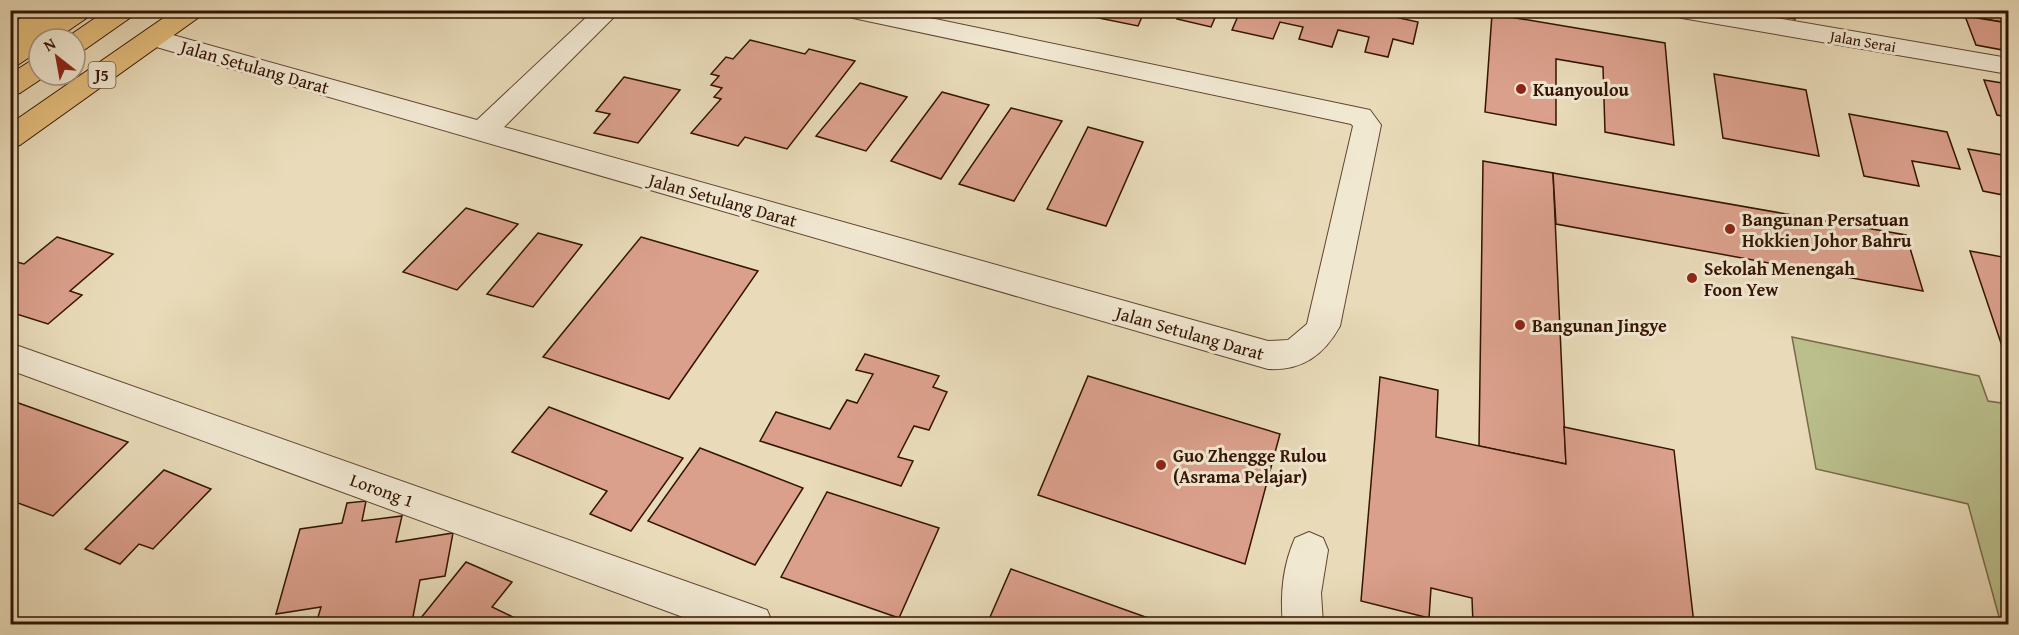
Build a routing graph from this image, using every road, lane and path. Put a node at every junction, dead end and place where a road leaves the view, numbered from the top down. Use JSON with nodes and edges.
{"nodes":[{"id":1,"x":51,"y":10,"type":"edge"},
{"id":2,"x":82,"y":10,"type":"edge"},
{"id":3,"x":125,"y":10,"type":"edge"},
{"id":4,"x":193,"y":10,"type":"edge"},
{"id":5,"x":609,"y":10,"type":"edge"},
{"id":6,"x":853,"y":10,"type":"edge"},
{"id":7,"x":1682,"y":10,"type":"edge"},
{"id":8,"x":87,"y":36,"type":"edge"},
{"id":9,"x":10,"y":37,"type":"edge"},
{"id":10,"x":155,"y":38,"type":"junction"},
{"id":11,"x":10,"y":58,"type":"edge"},
{"id":12,"x":2008,"y":66,"type":"edge"},
{"id":13,"x":27,"y":76,"type":"edge"},
{"id":14,"x":10,"y":87,"type":"edge"},
{"id":15,"x":483,"y":131,"type":"junction"},
{"id":16,"x":10,"y":138,"type":"edge"},
{"id":17,"x":10,"y":356,"type":"edge"},
{"id":18,"x":1309,"y":550,"type":"dead end"},
{"id":19,"x":753,"y":624,"type":"edge"},
{"id":20,"x":1303,"y":624,"type":"edge"}],
"edges":[{"from":1,"to":9,"type":"main road"},
{"from":2,"to":11,"type":"main road"},
{"from":3,"to":8,"type":"main road"},
{"from":4,"to":10,"type":"main road","number":"J5"},
{"from":5,"to":15,"type":"street"},
{"from":6,"to":15,"type":"street","name":"Jalan Setulang Darat"},
{"from":7,"to":12,"type":"street","name":"Jalan Serai"},
{"from":10,"to":15,"type":"street","name":"Jalan Setulang Darat"},
{"from":10,"to":16,"type":"main road","number":"J5"},
{"from":13,"to":14,"type":"main road"},
{"from":17,"to":19,"type":"street","name":"Lorong 1"},
{"from":18,"to":20,"type":"street"}]}
